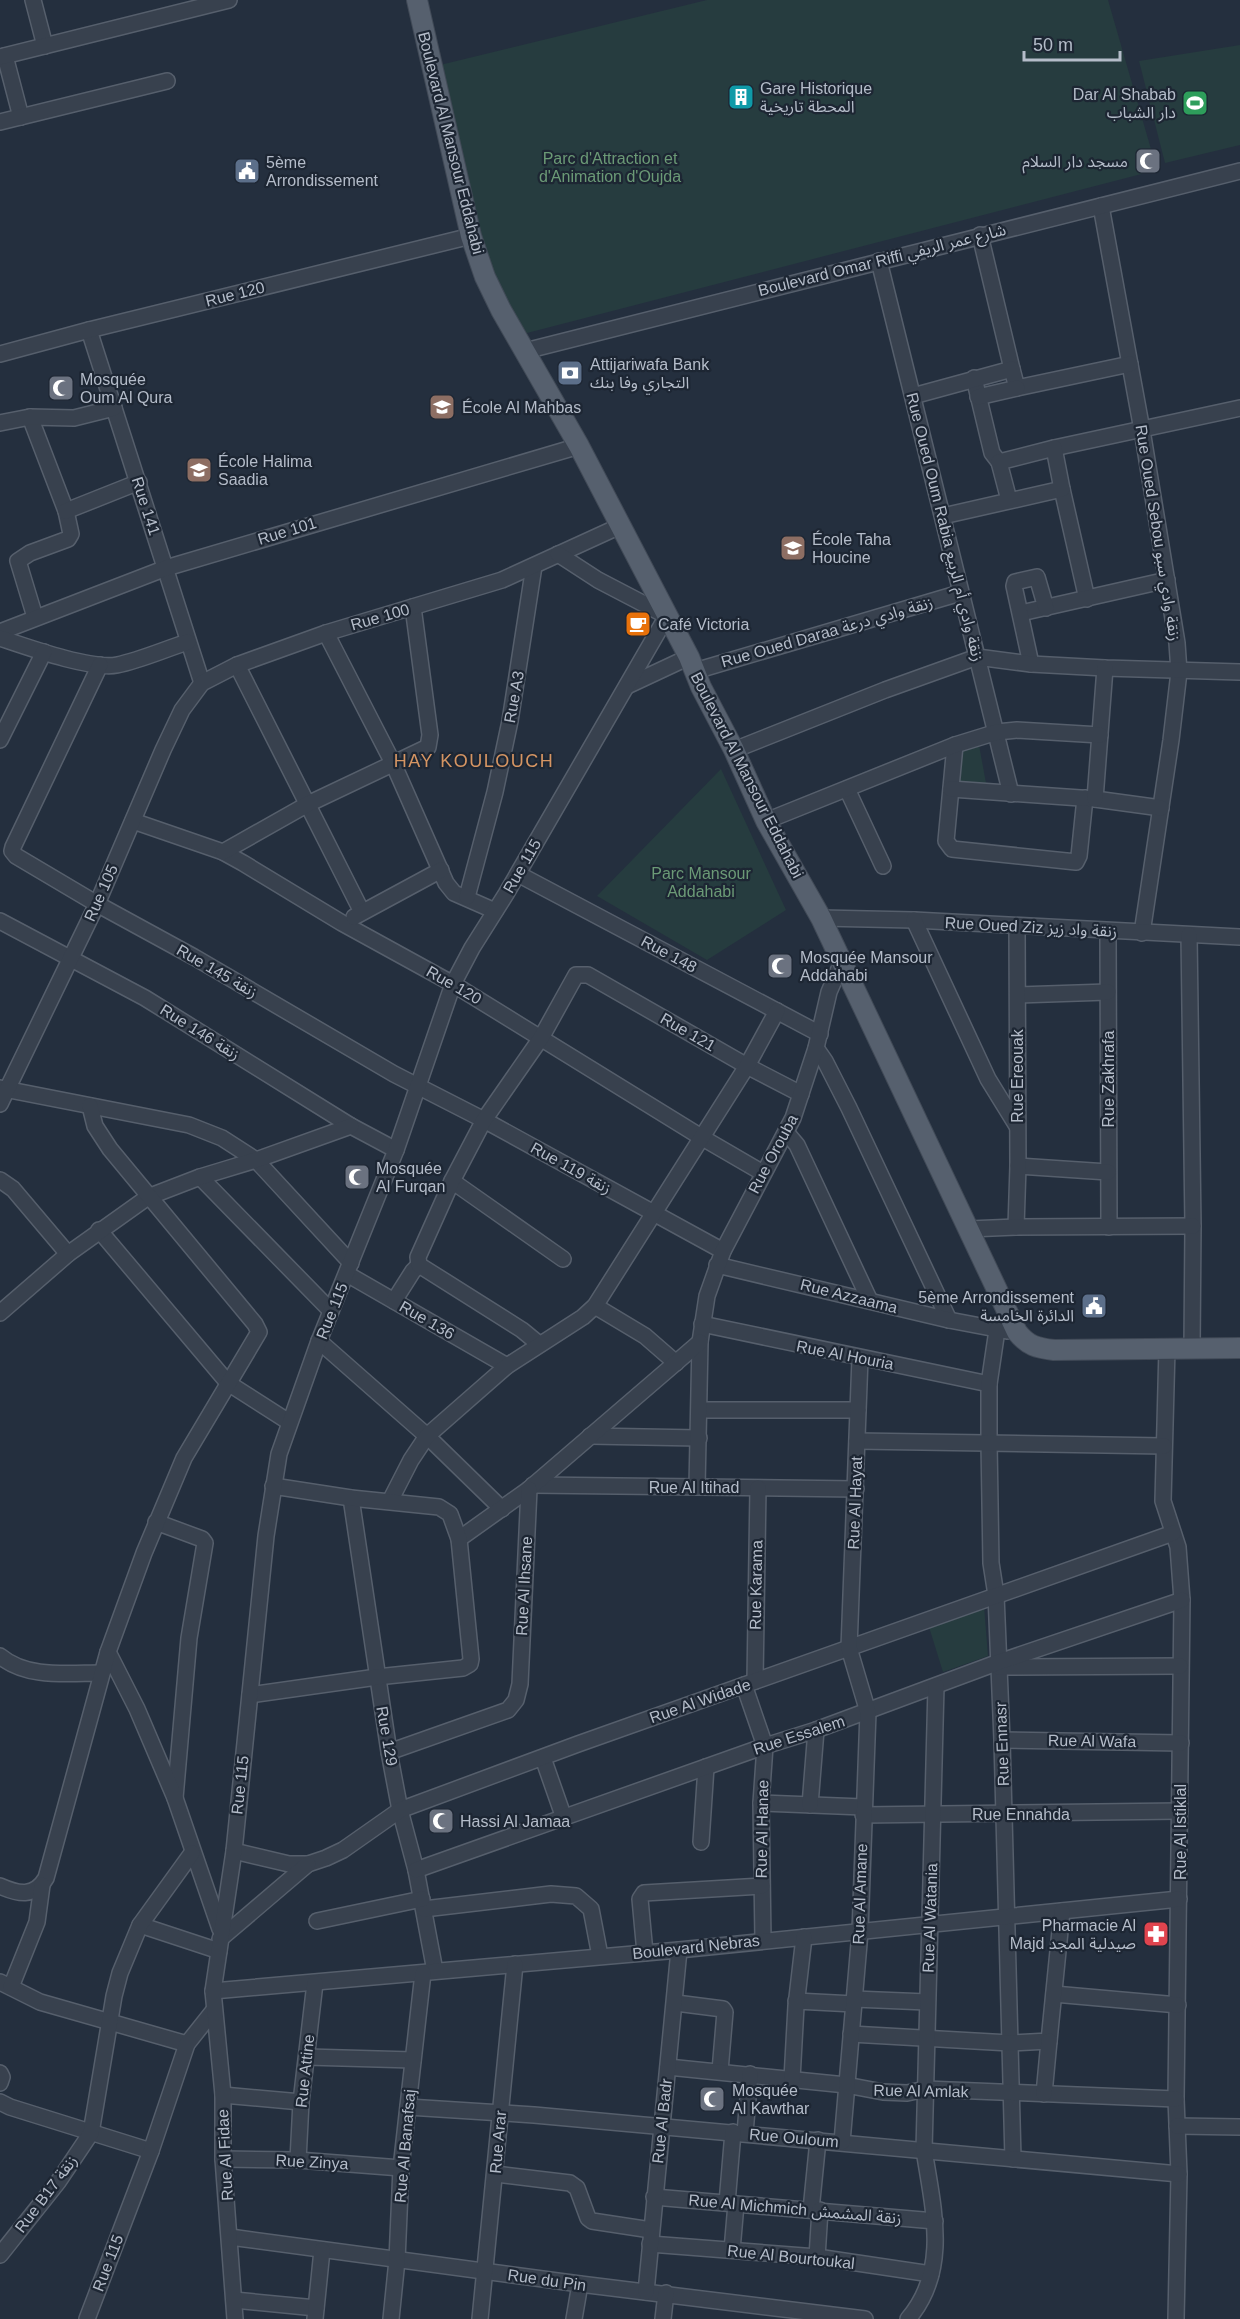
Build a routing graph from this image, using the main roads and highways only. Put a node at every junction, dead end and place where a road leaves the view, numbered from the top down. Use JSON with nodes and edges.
{"nodes":[{"id":1,"x":417,"y":0,"type":"edge"},
{"id":2,"x":1240,"y":1348,"type":"edge"}],
"edges":[{"from":1,"to":2,"type":"main road","name":"Boulevard Al Mansour Eddahabi"}]}
